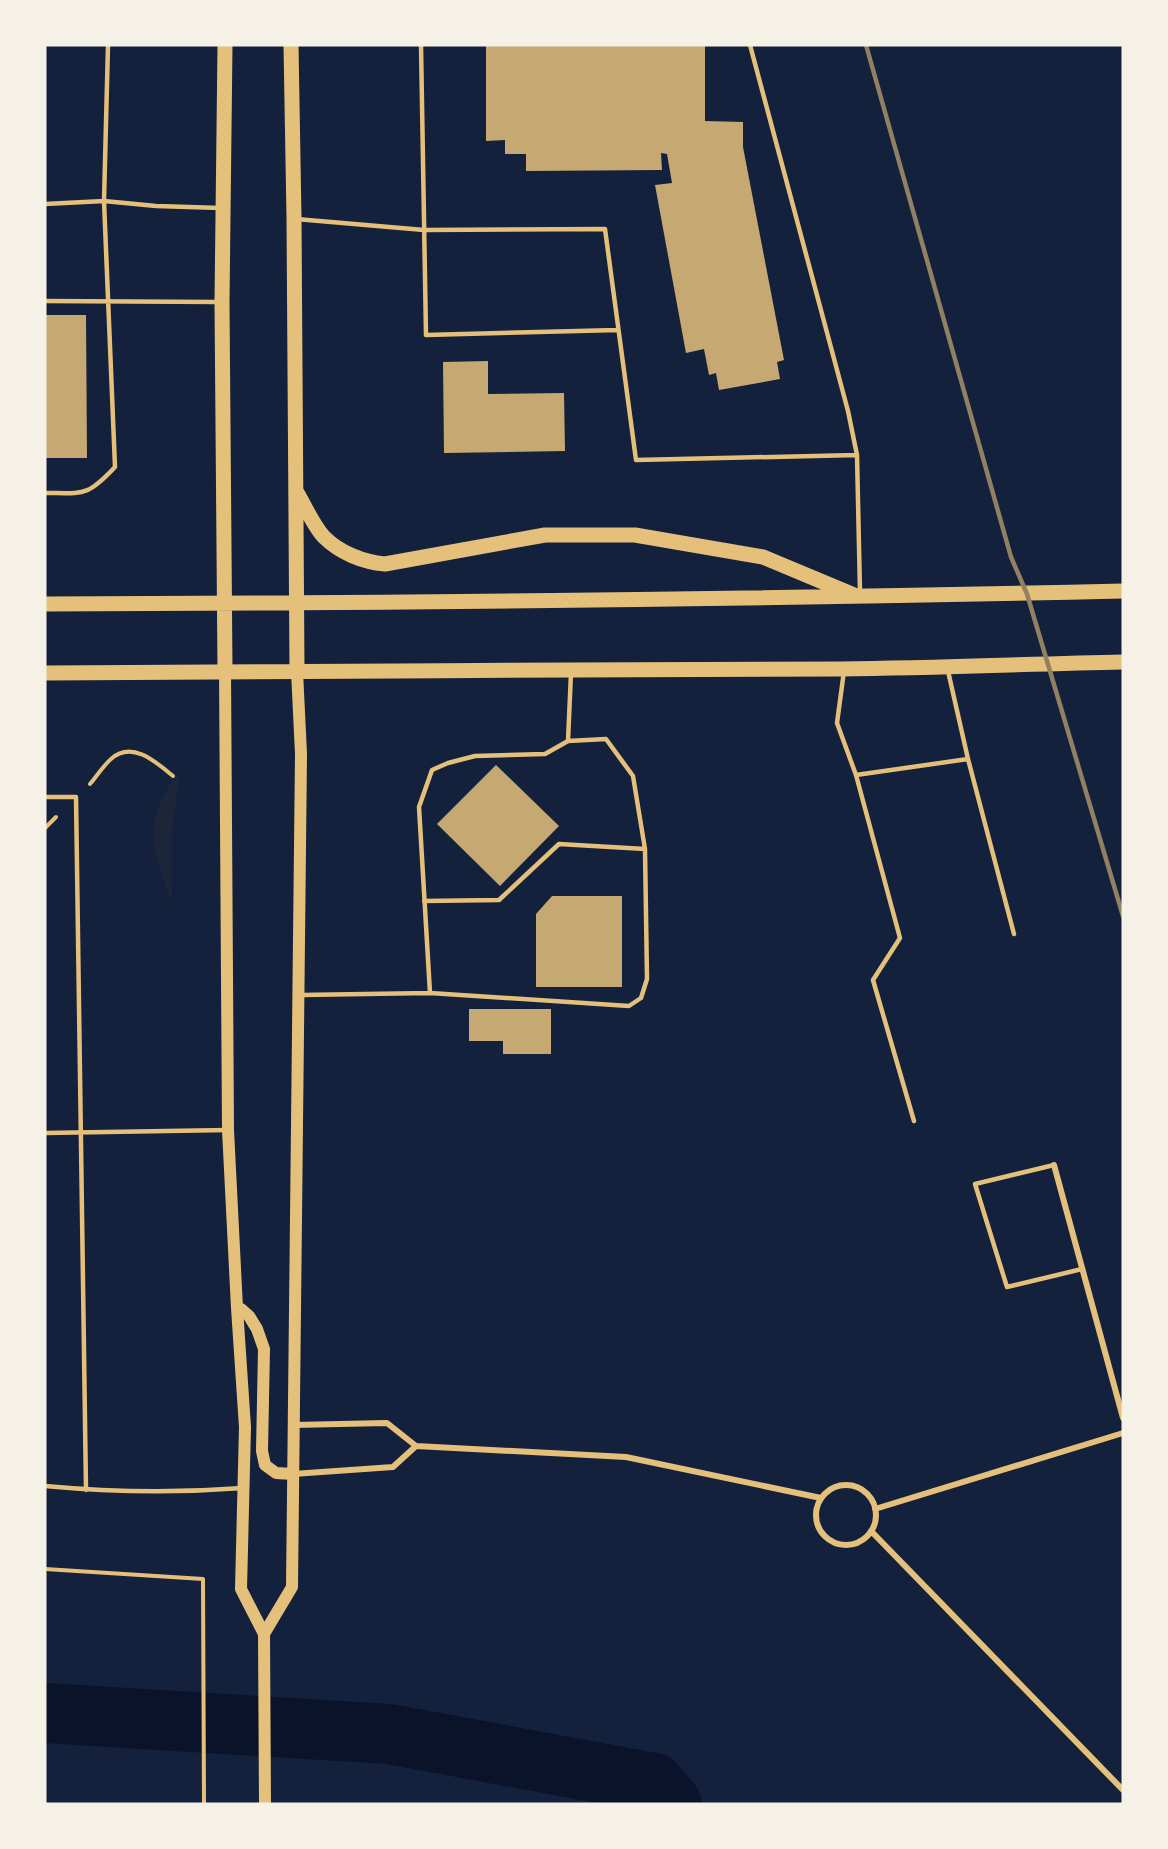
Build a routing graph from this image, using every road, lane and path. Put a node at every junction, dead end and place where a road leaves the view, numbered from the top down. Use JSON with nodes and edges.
{"nodes":[{"id":1,"x":108,"y":45,"type":"edge"},
{"id":2,"x":225,"y":45,"type":"edge"},
{"id":3,"x":291,"y":45,"type":"edge"},
{"id":4,"x":421,"y":45,"type":"edge"},
{"id":5,"x":750,"y":45,"type":"edge"},
{"id":6,"x":104,"y":201,"type":"junction"},
{"id":7,"x":45,"y":204,"type":"edge"},
{"id":8,"x":224,"y":208,"type":"junction"},
{"id":9,"x":294,"y":218,"type":"junction"},
{"id":10,"x":424,"y":230,"type":"junction"},
{"id":11,"x":45,"y":301,"type":"edge"},
{"id":12,"x":108,"y":302,"type":"junction"},
{"id":13,"x":222,"y":302,"type":"junction"},
{"id":14,"x":618,"y":330,"type":"junction"},
{"id":15,"x":857,"y":455,"type":"junction"},
{"id":16,"x":296,"y":491,"type":"junction"},
{"id":17,"x":45,"y":493,"type":"edge"},
{"id":18,"x":1123,"y":591,"type":"edge"},
{"id":19,"x":860,"y":597,"type":"junction"},
{"id":20,"x":45,"y":604,"type":"edge"},
{"id":21,"x":224,"y":604,"type":"junction"},
{"id":22,"x":296,"y":604,"type":"junction"},
{"id":23,"x":1123,"y":662,"type":"edge"},
{"id":24,"x":947,"y":666,"type":"junction"},
{"id":25,"x":844,"y":669,"type":"junction"},
{"id":26,"x":225,"y":670,"type":"junction"},
{"id":27,"x":571,"y":670,"type":"junction"},
{"id":28,"x":297,"y":671,"type":"junction"},
{"id":29,"x":45,"y":673,"type":"edge"},
{"id":30,"x":568,"y":741,"type":"junction"},
{"id":31,"x":968,"y":759,"type":"junction"},
{"id":32,"x":856,"y":775,"type":"junction"},
{"id":33,"x":173,"y":776,"type":"dead end"},
{"id":34,"x":45,"y":797,"type":"edge"},
{"id":35,"x":76,"y":797,"type":"junction"},
{"id":36,"x":45,"y":828,"type":"edge"},
{"id":37,"x":645,"y":849,"type":"junction"},
{"id":38,"x":424,"y":901,"type":"junction"},
{"id":39,"x":1014,"y":934,"type":"dead end"},
{"id":40,"x":430,"y":993,"type":"junction"},
{"id":41,"x":299,"y":995,"type":"junction"},
{"id":42,"x":914,"y":1122,"type":"dead end"},
{"id":43,"x":228,"y":1130,"type":"junction"},
{"id":44,"x":45,"y":1133,"type":"edge"},
{"id":45,"x":82,"y":1133,"type":"junction"},
{"id":46,"x":1054,"y":1165,"type":"joint"},
{"id":47,"x":1082,"y":1269,"type":"junction"},
{"id":48,"x":237,"y":1308,"type":"junction"},
{"id":49,"x":1123,"y":1418,"type":"edge"},
{"id":50,"x":293,"y":1425,"type":"junction"},
{"id":51,"x":1123,"y":1433,"type":"edge"},
{"id":52,"x":416,"y":1446,"type":"junction"},
{"id":53,"x":293,"y":1474,"type":"junction"},
{"id":54,"x":45,"y":1486,"type":"edge"},
{"id":55,"x":243,"y":1488,"type":"junction"},
{"id":56,"x":86,"y":1490,"type":"junction"},
{"id":57,"x":821,"y":1498,"type":"junction"},
{"id":58,"x":875,"y":1509,"type":"junction"},
{"id":59,"x":871,"y":1531,"type":"junction"},
{"id":60,"x":45,"y":1569,"type":"edge"},
{"id":61,"x":264,"y":1634,"type":"junction"},
{"id":62,"x":1123,"y":1790,"type":"edge"},
{"id":63,"x":204,"y":1804,"type":"edge"},
{"id":64,"x":265,"y":1804,"type":"edge"}],
"edges":[{"from":1,"to":6,"type":"lane"},
{"from":2,"to":8,"type":"main road"},
{"from":3,"to":9,"type":"main road"},
{"from":4,"to":10,"type":"lane"},
{"from":5,"to":15,"type":"lane"},
{"from":6,"to":7,"type":"lane"},
{"from":6,"to":8,"type":"lane"},
{"from":6,"to":12,"type":"lane"},
{"from":8,"to":13,"type":"main road"},
{"from":9,"to":10,"type":"lane"},
{"from":9,"to":16,"type":"main road"},
{"from":10,"to":14,"type":"lane"},
{"from":10,"to":14,"type":"lane"},
{"from":11,"to":12,"type":"lane"},
{"from":12,"to":13,"type":"lane"},
{"from":12,"to":17,"type":"lane"},
{"from":13,"to":21,"type":"main road"},
{"from":14,"to":15,"type":"lane"},
{"from":15,"to":19,"type":"lane"},
{"from":16,"to":19,"type":"main road"},
{"from":16,"to":22,"type":"main road"},
{"from":18,"to":19,"type":"main road"},
{"from":19,"to":22,"type":"main road"},
{"from":20,"to":21,"type":"main road"},
{"from":21,"to":22,"type":"main road"},
{"from":21,"to":26,"type":"main road"},
{"from":22,"to":28,"type":"main road"},
{"from":23,"to":24,"type":"main road"},
{"from":24,"to":25,"type":"main road"},
{"from":24,"to":31,"type":"lane"},
{"from":25,"to":27,"type":"main road"},
{"from":25,"to":32,"type":"lane"},
{"from":26,"to":28,"type":"main road"},
{"from":26,"to":29,"type":"main road"},
{"from":26,"to":43,"type":"main road"},
{"from":27,"to":28,"type":"main road"},
{"from":27,"to":30,"type":"lane"},
{"from":28,"to":41,"type":"main road"},
{"from":30,"to":37,"type":"lane"},
{"from":30,"to":38,"type":"lane"},
{"from":31,"to":32,"type":"lane"},
{"from":31,"to":39,"type":"lane"},
{"from":32,"to":42,"type":"lane"},
{"from":33,"to":35,"type":"path"},
{"from":34,"to":35,"type":"lane"},
{"from":35,"to":36,"type":"path"},
{"from":35,"to":45,"type":"lane"},
{"from":37,"to":38,"type":"lane"},
{"from":37,"to":40,"type":"lane"},
{"from":38,"to":40,"type":"lane"},
{"from":40,"to":41,"type":"lane"},
{"from":41,"to":50,"type":"main road"},
{"from":43,"to":45,"type":"lane"},
{"from":43,"to":48,"type":"main road"},
{"from":44,"to":45,"type":"lane"},
{"from":45,"to":56,"type":"lane"},
{"from":46,"to":47,"type":"street"},
{"from":46,"to":47,"type":"lane"},
{"from":47,"to":49,"type":"street"},
{"from":48,"to":53,"type":"main road"},
{"from":48,"to":55,"type":"main road"},
{"from":50,"to":52,"type":"street"},
{"from":50,"to":53,"type":"main road"},
{"from":51,"to":58,"type":"street"},
{"from":52,"to":53,"type":"street"},
{"from":52,"to":57,"type":"street"},
{"from":53,"to":61,"type":"main road"},
{"from":54,"to":56,"type":"lane"},
{"from":55,"to":56,"type":"lane"},
{"from":55,"to":61,"type":"main road"},
{"from":57,"to":58,"type":"street"},
{"from":57,"to":59,"type":"street"},
{"from":58,"to":59,"type":"street"},
{"from":59,"to":62,"type":"street"},
{"from":60,"to":63,"type":"path"},
{"from":61,"to":64,"type":"main road"}]}
